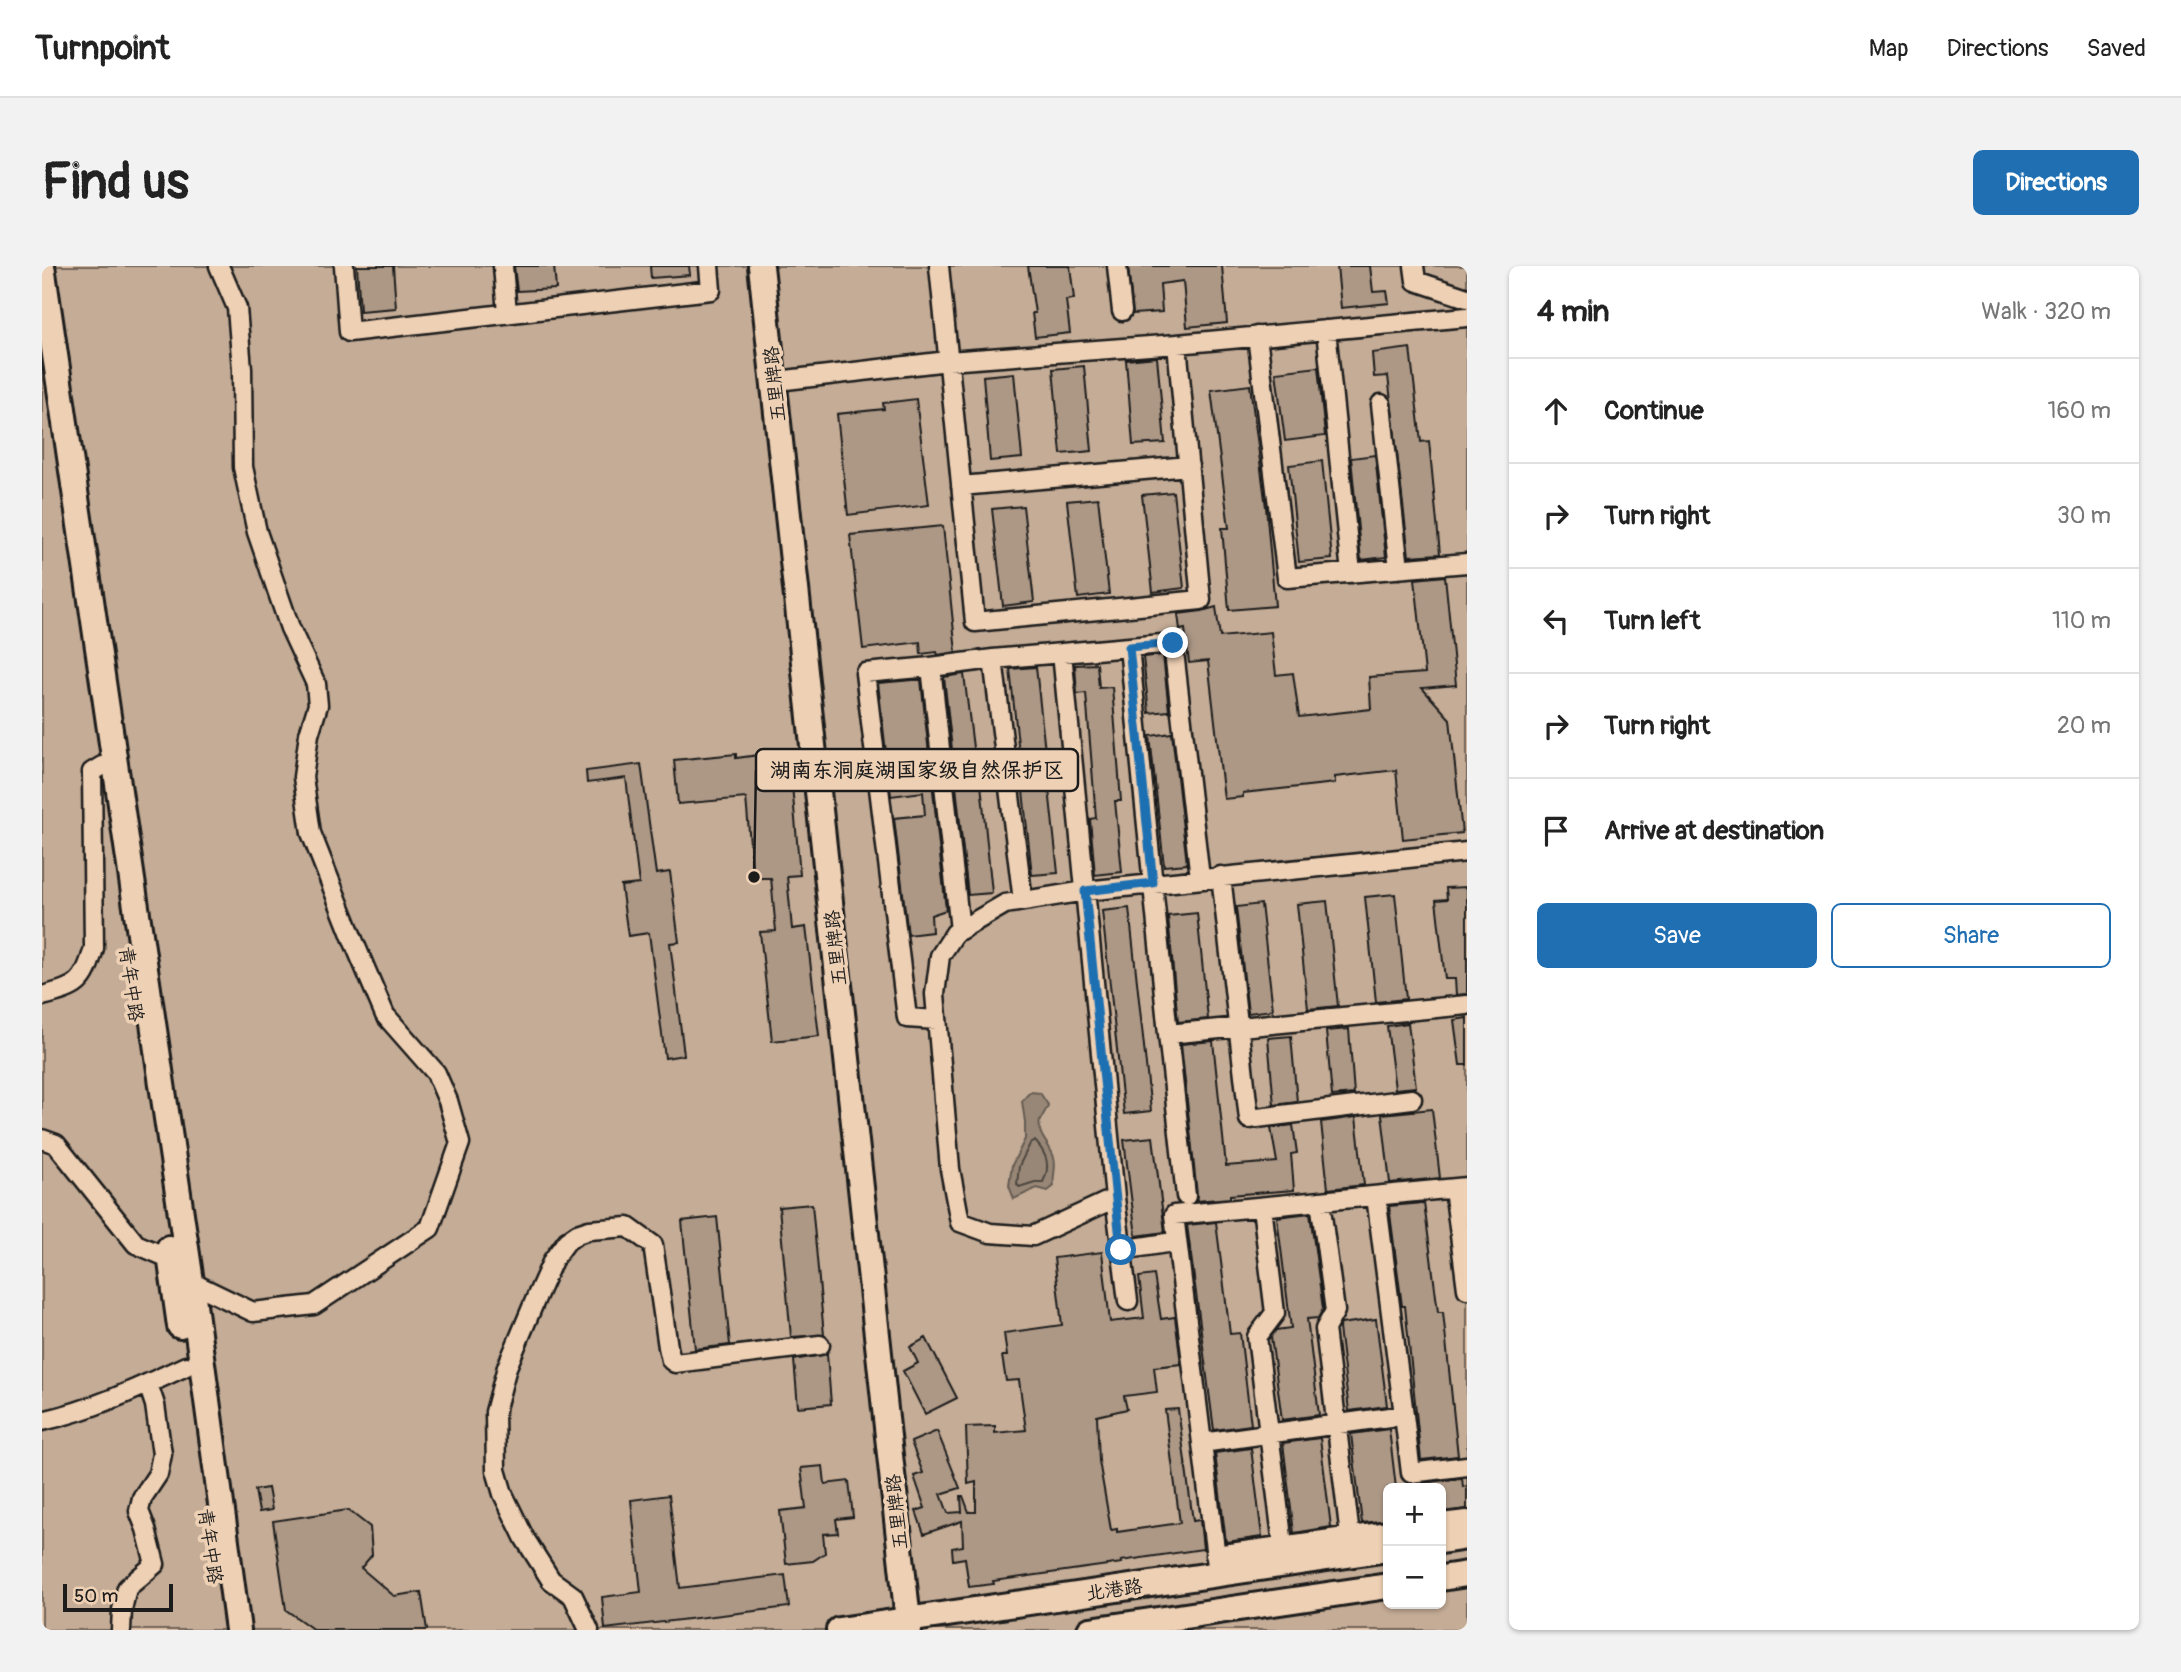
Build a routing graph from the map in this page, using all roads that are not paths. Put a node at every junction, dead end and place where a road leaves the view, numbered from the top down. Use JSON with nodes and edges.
{"nodes":[{"id":1,"x":43,"y":266,"type":"edge"},
{"id":2,"x":219,"y":266,"type":"edge"},
{"id":3,"x":344,"y":266,"type":"edge"},
{"id":4,"x":503,"y":266,"type":"edge"},
{"id":5,"x":709,"y":266,"type":"edge"},
{"id":6,"x":761,"y":266,"type":"edge"},
{"id":7,"x":774,"y":266,"type":"edge"},
{"id":8,"x":939,"y":266,"type":"edge"},
{"id":9,"x":1117,"y":266,"type":"edge"},
{"id":10,"x":1414,"y":266,"type":"edge"},
{"id":11,"x":1467,"y":298,"type":"edge"},
{"id":12,"x":1122,"y":311,"type":"dead end"},
{"id":13,"x":507,"y":313,"type":"junction"},
{"id":14,"x":1467,"y":317,"type":"edge"},
{"id":15,"x":1326,"y":330,"type":"junction"},
{"id":16,"x":1257,"y":336,"type":"junction"},
{"id":17,"x":42,"y":339,"type":"edge"},
{"id":18,"x":1177,"y":344,"type":"junction"},
{"id":19,"x":948,"y":361,"type":"junction"},
{"id":20,"x":786,"y":380,"type":"junction"},
{"id":21,"x":1381,"y":404,"type":"dead end"},
{"id":22,"x":1189,"y":466,"type":"junction"},
{"id":23,"x":961,"y":486,"type":"junction"},
{"id":24,"x":1467,"y":563,"type":"edge"},
{"id":25,"x":1399,"y":569,"type":"junction"},
{"id":26,"x":1351,"y":573,"type":"junction"},
{"id":27,"x":1129,"y":647,"type":"junction"},
{"id":28,"x":1062,"y":653,"type":"junction"},
{"id":29,"x":993,"y":659,"type":"junction"},
{"id":30,"x":931,"y":667,"type":"junction"},
{"id":31,"x":102,"y":766,"type":"junction"},
{"id":32,"x":1467,"y":852,"type":"edge"},
{"id":33,"x":1221,"y":876,"type":"junction"},
{"id":34,"x":1200,"y":878,"type":"junction"},
{"id":35,"x":1153,"y":883,"type":"junction"},
{"id":36,"x":1085,"y":891,"type":"junction"},
{"id":37,"x":1023,"y":901,"type":"junction"},
{"id":38,"x":960,"y":930,"type":"junction"},
{"id":39,"x":42,"y":996,"type":"edge"},
{"id":40,"x":1467,"y":1005,"type":"edge"},
{"id":41,"x":937,"y":1020,"type":"junction"},
{"id":42,"x":1239,"y":1027,"type":"junction"},
{"id":43,"x":1168,"y":1034,"type":"junction"},
{"id":44,"x":1412,"y":1099,"type":"dead end"},
{"id":45,"x":42,"y":1139,"type":"edge"},
{"id":46,"x":1461,"y":1188,"type":"edge"},
{"id":47,"x":1186,"y":1196,"type":"dead end"},
{"id":48,"x":1376,"y":1196,"type":"junction"},
{"id":49,"x":1115,"y":1198,"type":"junction"},
{"id":50,"x":1320,"y":1201,"type":"junction"},
{"id":51,"x":1262,"y":1207,"type":"junction"},
{"id":52,"x":1167,"y":1243,"type":"dead end"},
{"id":53,"x":1121,"y":1250,"type":"junction"},
{"id":54,"x":171,"y":1259,"type":"junction"},
{"id":55,"x":191,"y":1282,"type":"junction"},
{"id":56,"x":1467,"y":1289,"type":"edge"},
{"id":57,"x":1128,"y":1301,"type":"dead end"},
{"id":58,"x":820,"y":1345,"type":"dead end"},
{"id":59,"x":186,"y":1366,"type":"junction"},
{"id":60,"x":148,"y":1384,"type":"junction"},
{"id":61,"x":1404,"y":1415,"type":"junction"},
{"id":62,"x":42,"y":1422,"type":"edge"},
{"id":63,"x":1202,"y":1443,"type":"junction"},
{"id":64,"x":1467,"y":1466,"type":"edge"},
{"id":65,"x":1467,"y":1520,"type":"edge"},
{"id":66,"x":1446,"y":1522,"type":"edge"},
{"id":67,"x":1383,"y":1532,"type":"edge"},
{"id":68,"x":1350,"y":1536,"type":"junction"},
{"id":69,"x":1467,"y":1537,"type":"edge"},
{"id":70,"x":1446,"y":1540,"type":"edge"},
{"id":71,"x":1283,"y":1545,"type":"junction"},
{"id":72,"x":1383,"y":1549,"type":"edge"},
{"id":73,"x":1217,"y":1564,"type":"junction"},
{"id":74,"x":1467,"y":1574,"type":"edge"},
{"id":75,"x":1446,"y":1577,"type":"edge"},
{"id":76,"x":1383,"y":1587,"type":"edge"},
{"id":77,"x":915,"y":1624,"type":"edge"},
{"id":78,"x":121,"y":1630,"type":"edge"},
{"id":79,"x":223,"y":1630,"type":"edge"},
{"id":80,"x":239,"y":1630,"type":"edge"},
{"id":81,"x":589,"y":1630,"type":"edge"},
{"id":82,"x":839,"y":1630,"type":"edge"},
{"id":83,"x":1090,"y":1630,"type":"edge"}],
"edges":[{"from":1,"to":55,"type":"main road"},
{"from":2,"to":55,"type":"street"},
{"from":3,"to":13,"type":"street"},
{"from":4,"to":13,"type":"street"},
{"from":5,"to":13,"type":"street"},
{"from":6,"to":77,"type":"main road","name":"五里牌路"},
{"from":7,"to":20,"type":"main road","name":"五里牌路"},
{"from":8,"to":19,"type":"street"},
{"from":9,"to":12,"type":"street"},
{"from":10,"to":11,"type":"street"},
{"from":14,"to":15,"type":"street"},
{"from":15,"to":16,"type":"street"},
{"from":15,"to":26,"type":"street"},
{"from":16,"to":18,"type":"street"},
{"from":16,"to":26,"type":"street"},
{"from":17,"to":31,"type":"main road","name":"青年中路"},
{"from":18,"to":19,"type":"street"},
{"from":18,"to":22,"type":"street"},
{"from":19,"to":20,"type":"street"},
{"from":19,"to":23,"type":"street"},
{"from":20,"to":77,"type":"main road","name":"五里牌路"},
{"from":21,"to":25,"type":"street"},
{"from":22,"to":23,"type":"street"},
{"from":22,"to":23,"type":"street"},
{"from":24,"to":25,"type":"street"},
{"from":25,"to":26,"type":"street"},
{"from":27,"to":28,"type":"street"},
{"from":27,"to":34,"type":"street"},
{"from":27,"to":35,"type":"street"},
{"from":28,"to":29,"type":"street"},
{"from":28,"to":36,"type":"street"},
{"from":29,"to":30,"type":"street"},
{"from":29,"to":37,"type":"street"},
{"from":30,"to":38,"type":"street"},
{"from":30,"to":41,"type":"street"},
{"from":31,"to":39,"type":"street"},
{"from":31,"to":54,"type":"main road","name":"青年中路"},
{"from":32,"to":33,"type":"street"},
{"from":33,"to":34,"type":"street"},
{"from":33,"to":42,"type":"street"},
{"from":34,"to":35,"type":"street"},
{"from":35,"to":36,"type":"street"},
{"from":35,"to":43,"type":"street"},
{"from":36,"to":37,"type":"street"},
{"from":36,"to":49,"type":"street"},
{"from":37,"to":38,"type":"street"},
{"from":38,"to":41,"type":"street"},
{"from":40,"to":42,"type":"street"},
{"from":41,"to":49,"type":"street"},
{"from":42,"to":43,"type":"street"},
{"from":42,"to":44,"type":"street"},
{"from":43,"to":47,"type":"street"},
{"from":45,"to":54,"type":"street"},
{"from":46,"to":48,"type":"street"},
{"from":46,"to":56,"type":"street"},
{"from":48,"to":50,"type":"street"},
{"from":48,"to":61,"type":"street"},
{"from":49,"to":53,"type":"street"},
{"from":50,"to":51,"type":"street"},
{"from":50,"to":68,"type":"street"},
{"from":51,"to":63,"type":"street"},
{"from":51,"to":71,"type":"street"},
{"from":52,"to":53,"type":"street"},
{"from":53,"to":57,"type":"street"},
{"from":54,"to":59,"type":"main road","name":"青年中路"},
{"from":55,"to":80,"type":"main road"},
{"from":58,"to":81,"type":"street"},
{"from":59,"to":60,"type":"street"},
{"from":59,"to":79,"type":"main road","name":"青年中路"},
{"from":60,"to":62,"type":"street"},
{"from":60,"to":78,"type":"street"},
{"from":61,"to":63,"type":"street"},
{"from":61,"to":64,"type":"street"},
{"from":63,"to":73,"type":"street"},
{"from":65,"to":66,"type":"street"},
{"from":67,"to":68,"type":"street"},
{"from":68,"to":71,"type":"street"},
{"from":69,"to":70,"type":"main road"},
{"from":71,"to":73,"type":"street"},
{"from":72,"to":73,"type":"main road","name":"北港路"},
{"from":73,"to":77,"type":"main road","name":"北港路"},
{"from":74,"to":75,"type":"main road"},
{"from":76,"to":83,"type":"main road","name":"北港路"},
{"from":77,"to":82,"type":"main road","name":"北港路"}]}
